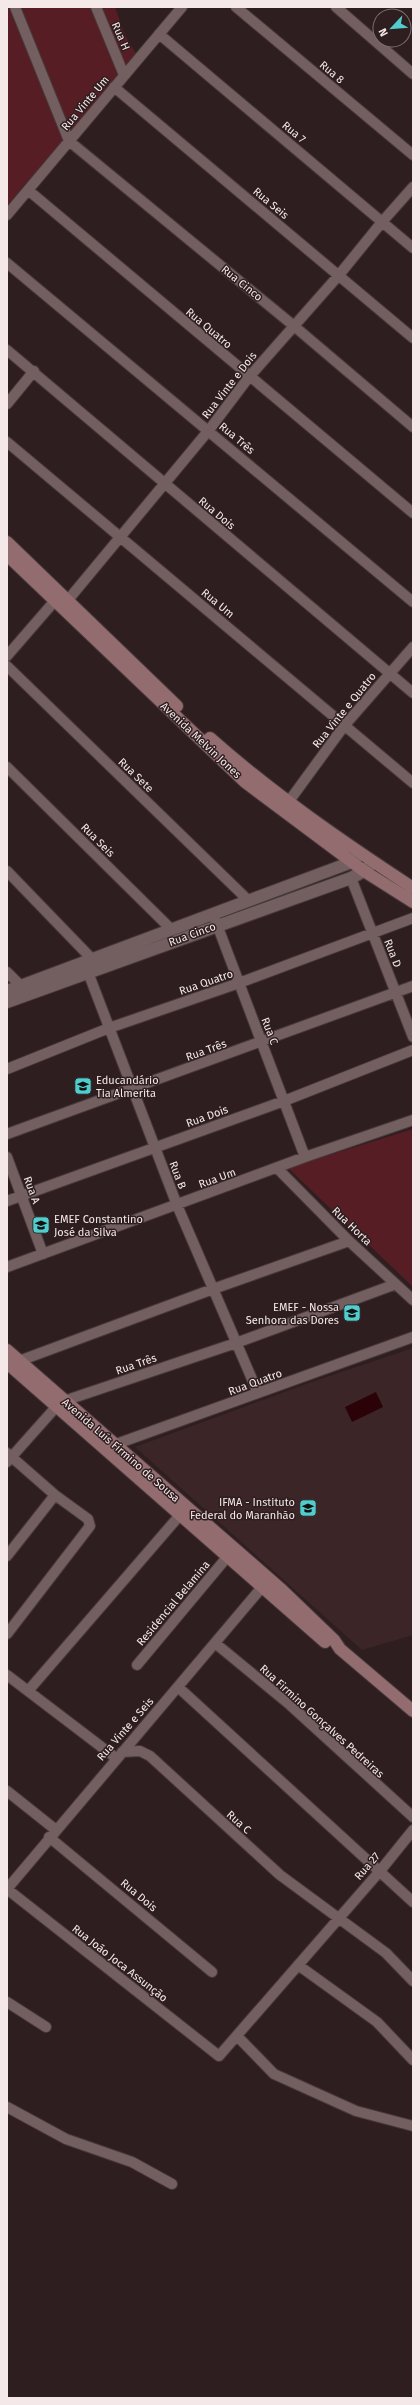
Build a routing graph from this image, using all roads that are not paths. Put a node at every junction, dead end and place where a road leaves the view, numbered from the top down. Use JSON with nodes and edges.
{"nodes":[{"id":1,"x":15,"y":7,"type":"edge"},
{"id":2,"x":96,"y":7,"type":"edge"},
{"id":3,"x":182,"y":7,"type":"edge"},
{"id":4,"x":236,"y":7,"type":"edge"},
{"id":5,"x":336,"y":7,"type":"edge"},
{"id":6,"x":159,"y":34,"type":"junction"},
{"id":7,"x":413,"y":74,"type":"edge"},
{"id":8,"x":124,"y":75,"type":"junction"},
{"id":9,"x":114,"y":87,"type":"junction"},
{"id":10,"x":69,"y":141,"type":"junction"},
{"id":11,"x":413,"y":155,"type":"edge"},
{"id":12,"x":413,"y":187,"type":"edge"},
{"id":13,"x":28,"y":190,"type":"junction"},
{"id":14,"x":7,"y":214,"type":"edge"},
{"id":15,"x":382,"y":222,"type":"junction"},
{"id":16,"x":413,"y":248,"type":"edge"},
{"id":17,"x":7,"y":263,"type":"edge"},
{"id":18,"x":339,"y":275,"type":"junction"},
{"id":19,"x":294,"y":326,"type":"junction"},
{"id":20,"x":413,"y":338,"type":"edge"},
{"id":21,"x":7,"y":350,"type":"edge"},
{"id":22,"x":34,"y":371,"type":"junction"},
{"id":23,"x":249,"y":377,"type":"junction"},
{"id":24,"x":7,"y":404,"type":"edge"},
{"id":25,"x":413,"y":427,"type":"edge"},
{"id":26,"x":209,"y":430,"type":"junction"},
{"id":27,"x":7,"y":442,"type":"edge"},
{"id":28,"x":164,"y":483,"type":"junction"},
{"id":29,"x":413,"y":513,"type":"edge"},
{"id":30,"x":121,"y":536,"type":"junction"},
{"id":31,"x":7,"y":542,"type":"edge"},
{"id":32,"x":7,"y":555,"type":"edge"},
{"id":33,"x":61,"y":601,"type":"junction"},
{"id":34,"x":413,"y":602,"type":"edge"},
{"id":35,"x":413,"y":647,"type":"edge"},
{"id":36,"x":7,"y":656,"type":"edge"},
{"id":37,"x":7,"y":666,"type":"edge"},
{"id":38,"x":389,"y":674,"type":"junction"},
{"id":39,"x":413,"y":693,"type":"edge"},
{"id":40,"x":344,"y":726,"type":"junction"},
{"id":41,"x":7,"y":767,"type":"edge"},
{"id":42,"x":413,"y":783,"type":"edge"},
{"id":43,"x":286,"y":806,"type":"junction"},
{"id":44,"x":356,"y":858,"type":"junction"},
{"id":45,"x":372,"y":861,"type":"junction"},
{"id":46,"x":7,"y":871,"type":"edge"},
{"id":47,"x":364,"y":871,"type":"junction"},
{"id":48,"x":351,"y":878,"type":"junction"},
{"id":49,"x":413,"y":888,"type":"edge"},
{"id":50,"x":249,"y":901,"type":"junction"},
{"id":51,"x":413,"y":902,"type":"edge"},
{"id":52,"x":413,"y":918,"type":"edge"},
{"id":53,"x":215,"y":919,"type":"junction"},
{"id":54,"x":172,"y":930,"type":"junction"},
{"id":55,"x":373,"y":932,"type":"junction"},
{"id":56,"x":88,"y":964,"type":"junction"},
{"id":57,"x":7,"y":972,"type":"edge"},
{"id":58,"x":239,"y":983,"type":"junction"},
{"id":59,"x":21,"y":986,"type":"junction"},
{"id":60,"x":413,"y":986,"type":"edge"},
{"id":61,"x":7,"y":991,"type":"edge"},
{"id":62,"x":396,"y":993,"type":"junction"},
{"id":63,"x":7,"y":1002,"type":"edge"},
{"id":64,"x":109,"y":1028,"type":"junction"},
{"id":65,"x":413,"y":1037,"type":"edge"},
{"id":66,"x":262,"y":1042,"type":"junction"},
{"id":67,"x":413,"y":1050,"type":"edge"},
{"id":68,"x":7,"y":1069,"type":"edge"},
{"id":69,"x":132,"y":1089,"type":"junction"},
{"id":70,"x":284,"y":1101,"type":"junction"},
{"id":71,"x":413,"y":1120,"type":"edge"},
{"id":72,"x":7,"y":1134,"type":"edge"},
{"id":73,"x":155,"y":1148,"type":"junction"},
{"id":74,"x":7,"y":1157,"type":"edge"},
{"id":75,"x":305,"y":1157,"type":"junction"},
{"id":76,"x":277,"y":1168,"type":"junction"},
{"id":77,"x":21,"y":1196,"type":"junction"},
{"id":78,"x":7,"y":1201,"type":"edge"},
{"id":79,"x":176,"y":1205,"type":"junction"},
{"id":80,"x":349,"y":1241,"type":"junction"},
{"id":81,"x":43,"y":1254,"type":"junction"},
{"id":82,"x":7,"y":1267,"type":"edge"},
{"id":83,"x":396,"y":1284,"type":"junction"},
{"id":84,"x":213,"y":1289,"type":"junction"},
{"id":85,"x":413,"y":1300,"type":"edge"},
{"id":86,"x":413,"y":1337,"type":"edge"},
{"id":87,"x":236,"y":1342,"type":"junction"},
{"id":88,"x":7,"y":1350,"type":"edge"},
{"id":89,"x":20,"y":1361,"type":"junction"},
{"id":90,"x":7,"y":1363,"type":"edge"},
{"id":91,"x":258,"y":1393,"type":"junction"},
{"id":92,"x":60,"y":1404,"type":"junction"},
{"id":93,"x":110,"y":1446,"type":"junction"},
{"id":94,"x":8,"y":1457,"type":"edge"},
{"id":95,"x":55,"y":1495,"type":"junction"},
{"id":96,"x":180,"y":1515,"type":"junction"},
{"id":97,"x":194,"y":1520,"type":"junction"},
{"id":98,"x":7,"y":1556,"type":"edge"},
{"id":99,"x":228,"y":1556,"type":"junction"},
{"id":100,"x":263,"y":1586,"type":"junction"},
{"id":101,"x":7,"y":1634,"type":"edge"},
{"id":102,"x":215,"y":1643,"type":"junction"},
{"id":103,"x":340,"y":1649,"type":"junction"},
{"id":104,"x":137,"y":1665,"type":"dead end"},
{"id":105,"x":7,"y":1675,"type":"edge"},
{"id":106,"x":178,"y":1687,"type":"junction"},
{"id":107,"x":28,"y":1690,"type":"junction"},
{"id":108,"x":413,"y":1711,"type":"edge"},
{"id":109,"x":119,"y":1755,"type":"junction"},
{"id":110,"x":7,"y":1791,"type":"edge"},
{"id":111,"x":413,"y":1817,"type":"edge"},
{"id":112,"x":413,"y":1830,"type":"edge"},
{"id":113,"x":53,"y":1834,"type":"junction"},
{"id":114,"x":380,"y":1871,"type":"junction"},
{"id":115,"x":7,"y":1889,"type":"edge"},
{"id":116,"x":413,"y":1902,"type":"edge"},
{"id":117,"x":339,"y":1918,"type":"junction"},
{"id":118,"x":298,"y":1965,"type":"junction"},
{"id":119,"x":212,"y":1972,"type":"dead end"},
{"id":120,"x":413,"y":1981,"type":"edge"},
{"id":121,"x":7,"y":2002,"type":"edge"},
{"id":122,"x":46,"y":2028,"type":"dead end"},
{"id":123,"x":237,"y":2036,"type":"junction"},
{"id":124,"x":219,"y":2056,"type":"joint"},
{"id":125,"x":413,"y":2060,"type":"edge"},
{"id":126,"x":7,"y":2107,"type":"edge"},
{"id":127,"x":413,"y":2126,"type":"edge"},
{"id":128,"x":172,"y":2184,"type":"dead end"}],
"edges":[{"from":1,"to":10,"type":"street"},
{"from":2,"to":8,"type":"street","name":"Rua H"},
{"from":3,"to":6,"type":"street","name":"Rua Vinte Um"},
{"from":4,"to":11,"type":"street","name":"Rua 8"},
{"from":5,"to":7,"type":"street"},
{"from":6,"to":8,"type":"street","name":"Rua Vinte Um"},
{"from":6,"to":15,"type":"street","name":"Rua 7"},
{"from":8,"to":9,"type":"street","name":"Rua Vinte Um"},
{"from":9,"to":10,"type":"street","name":"Rua Vinte Um"},
{"from":9,"to":18,"type":"street","name":"Rua Seis"},
{"from":10,"to":13,"type":"street","name":"Rua Vinte Um"},
{"from":10,"to":19,"type":"street","name":"Rua Cinco"},
{"from":12,"to":15,"type":"street","name":"Rua Vinte e Dois"},
{"from":13,"to":14,"type":"street","name":"Rua Vinte Um"},
{"from":13,"to":23,"type":"street","name":"Rua Quatro"},
{"from":15,"to":16,"type":"street","name":"Rua 7"},
{"from":15,"to":18,"type":"street","name":"Rua Vinte e Dois"},
{"from":17,"to":26,"type":"street","name":"Rua Três"},
{"from":18,"to":19,"type":"street","name":"Rua Vinte e Dois"},
{"from":18,"to":20,"type":"street","name":"Rua Seis"},
{"from":19,"to":23,"type":"street","name":"Rua Vinte e Dois"},
{"from":19,"to":25,"type":"street","name":"Rua Cinco"},
{"from":21,"to":22,"type":"street","name":"Rua Dois"},
{"from":22,"to":24,"type":"street"},
{"from":22,"to":28,"type":"street","name":"Rua Dois"},
{"from":23,"to":26,"type":"street","name":"Rua Vinte e Dois"},
{"from":23,"to":29,"type":"street","name":"Rua Quatro"},
{"from":26,"to":28,"type":"street","name":"Rua Vinte e Dois"},
{"from":26,"to":34,"type":"street","name":"Rua Três"},
{"from":27,"to":30,"type":"street","name":"Rua Um"},
{"from":28,"to":30,"type":"street","name":"Rua Vinte e Dois"},
{"from":28,"to":38,"type":"street","name":"Rua Dois"},
{"from":30,"to":33,"type":"street","name":"Rua Vinte e Dois"},
{"from":30,"to":40,"type":"street","name":"Rua Um"},
{"from":31,"to":33,"type":"main road","name":"Avenida Melvin Jones"},
{"from":32,"to":33,"type":"main road","name":"Avenida Melvin Jones"},
{"from":33,"to":36,"type":"street","name":"Rua Vinte e Dois"},
{"from":33,"to":43,"type":"main road","name":"Avenida Melvin Jones"},
{"from":35,"to":38,"type":"street","name":"Rua Vinte e Quatro"},
{"from":37,"to":50,"type":"street","name":"Rua Sete"},
{"from":38,"to":39,"type":"street","name":"Rua Dois"},
{"from":38,"to":40,"type":"street","name":"Rua Vinte e Quatro"},
{"from":40,"to":42,"type":"street","name":"Rua Um"},
{"from":40,"to":43,"type":"street","name":"Rua Vinte e Quatro"},
{"from":41,"to":54,"type":"street","name":"Rua Seis"},
{"from":43,"to":44,"type":"main road","name":"Avenida Melvin Jones"},
{"from":44,"to":45,"type":"main road","name":"Avenida Melvin Jones"},
{"from":44,"to":47,"type":"main road","name":"Avenida Melvin Jones"},
{"from":44,"to":50,"type":"street","name":"Rua Cinco"},
{"from":45,"to":47,"type":"street","name":"Rua Cinco"},
{"from":45,"to":49,"type":"main road","name":"Avenida Melvin Jones"},
{"from":46,"to":56,"type":"street"},
{"from":47,"to":48,"type":"street","name":"Rua Cinco"},
{"from":47,"to":51,"type":"main road","name":"Avenida Melvin Jones"},
{"from":48,"to":53,"type":"street","name":"Rua Cinco"},
{"from":48,"to":55,"type":"street","name":"Rua D"},
{"from":50,"to":53,"type":"street","name":"Rua Cinco"},
{"from":52,"to":55,"type":"street","name":"Rua Quatro"},
{"from":53,"to":54,"type":"street","name":"Rua Cinco"},
{"from":53,"to":56,"type":"street","name":"Rua Cinco"},
{"from":53,"to":58,"type":"street","name":"Rua C"},
{"from":54,"to":56,"type":"street","name":"Rua Cinco"},
{"from":55,"to":58,"type":"street","name":"Rua Quatro"},
{"from":55,"to":62,"type":"street","name":"Rua D"},
{"from":56,"to":59,"type":"street","name":"Rua Cinco"},
{"from":56,"to":63,"type":"street","name":"Rua Cinco"},
{"from":56,"to":64,"type":"street","name":"Rua B"},
{"from":57,"to":59,"type":"street"},
{"from":58,"to":64,"type":"street","name":"Rua Quatro"},
{"from":58,"to":66,"type":"street","name":"Rua C"},
{"from":59,"to":61,"type":"street","name":"Rua Cinco"},
{"from":60,"to":62,"type":"street","name":"Rua Três"},
{"from":62,"to":65,"type":"street","name":"Rua D"},
{"from":62,"to":66,"type":"street","name":"Rua Três"},
{"from":64,"to":68,"type":"street","name":"Rua Quatro"},
{"from":64,"to":69,"type":"street","name":"Rua B"},
{"from":66,"to":69,"type":"street","name":"Rua Três"},
{"from":66,"to":70,"type":"street","name":"Rua C"},
{"from":67,"to":70,"type":"street","name":"Rua Dois"},
{"from":69,"to":72,"type":"street","name":"Rua Três"},
{"from":69,"to":73,"type":"street","name":"Rua B"},
{"from":70,"to":73,"type":"street","name":"Rua Dois"},
{"from":70,"to":75,"type":"street","name":"Rua C"},
{"from":71,"to":75,"type":"street","name":"Rua Um"},
{"from":73,"to":77,"type":"street","name":"Rua Dois"},
{"from":73,"to":79,"type":"street","name":"Rua B"},
{"from":74,"to":77,"type":"street","name":"Rua A"},
{"from":75,"to":76,"type":"street","name":"Rua Um"},
{"from":76,"to":79,"type":"street","name":"Rua Um"},
{"from":76,"to":80,"type":"street","name":"Rua Horta"},
{"from":77,"to":78,"type":"street","name":"Rua Dois"},
{"from":77,"to":81,"type":"street","name":"Rua A"},
{"from":79,"to":81,"type":"street","name":"Rua Um"},
{"from":79,"to":84,"type":"street","name":"Rua B"},
{"from":80,"to":83,"type":"street","name":"Rua Horta"},
{"from":80,"to":84,"type":"street"},
{"from":81,"to":82,"type":"street","name":"Rua Um"},
{"from":83,"to":85,"type":"street","name":"Rua Horta"},
{"from":83,"to":87,"type":"street","name":"Rua Três"},
{"from":84,"to":87,"type":"street","name":"Rua B"},
{"from":84,"to":89,"type":"street"},
{"from":86,"to":91,"type":"street","name":"Rua Quatro"},
{"from":87,"to":91,"type":"street","name":"Rua B"},
{"from":87,"to":92,"type":"street","name":"Rua Três"},
{"from":88,"to":89,"type":"main road","name":"Avenida Luís Firmino de Sousa"},
{"from":89,"to":92,"type":"main road","name":"Avenida Luís Firmino de Sousa"},
{"from":90,"to":92,"type":"main road","name":"Avenida Luís Firmino de Sousa"},
{"from":91,"to":93,"type":"street","name":"Rua Quatro"},
{"from":92,"to":93,"type":"main road","name":"Avenida Luís Firmino de Sousa"},
{"from":92,"to":94,"type":"street"},
{"from":93,"to":96,"type":"main road","name":"Avenida Luís Firmino de Sousa"},
{"from":93,"to":97,"type":"main road","name":"Avenida Luís Firmino de Sousa"},
{"from":94,"to":95,"type":"street"},
{"from":95,"to":98,"type":"street"},
{"from":95,"to":101,"type":"street"},
{"from":96,"to":97,"type":"main road","name":"Avenida Luís Firmino de Sousa"},
{"from":96,"to":107,"type":"street"},
{"from":97,"to":99,"type":"main road","name":"Avenida Luís Firmino de Sousa"},
{"from":97,"to":103,"type":"main road","name":"Avenida Luís Firmino de Sousa"},
{"from":99,"to":100,"type":"main road","name":"Avenida Luís Firmino de Sousa"},
{"from":99,"to":104,"type":"street","name":"Residencial Belamina"},
{"from":100,"to":102,"type":"street","name":"Rua Vinte e Seis"},
{"from":100,"to":103,"type":"main road","name":"Avenida Luís Firmino de Sousa"},
{"from":102,"to":106,"type":"street","name":"Rua Vinte e Seis"},
{"from":102,"to":111,"type":"street","name":"Rua Firmino Gonçalves Pedreiras"},
{"from":103,"to":108,"type":"main road","name":"Avenida Luís Firmino de Sousa"},
{"from":105,"to":107,"type":"street"},
{"from":106,"to":109,"type":"street","name":"Rua Vinte e Seis"},
{"from":106,"to":114,"type":"street"},
{"from":107,"to":109,"type":"street"},
{"from":109,"to":113,"type":"street","name":"Rua Vinte e Seis"},
{"from":109,"to":117,"type":"street","name":"Rua C"},
{"from":110,"to":113,"type":"street","name":"Rua Dois"},
{"from":112,"to":114,"type":"street","name":"Rua 27"},
{"from":113,"to":115,"type":"street","name":"Rua Vinte e Seis"},
{"from":113,"to":119,"type":"street","name":"Rua Dois"},
{"from":114,"to":116,"type":"street"},
{"from":114,"to":117,"type":"street","name":"Rua 27"},
{"from":115,"to":124,"type":"street","name":"Rua João Joca Assunção"},
{"from":117,"to":118,"type":"street","name":"Rua 27"},
{"from":117,"to":120,"type":"street","name":"Rua C"},
{"from":118,"to":123,"type":"street","name":"Rua 27"},
{"from":118,"to":125,"type":"street"},
{"from":121,"to":122,"type":"street"},
{"from":123,"to":124,"type":"street","name":"Rua 27"},
{"from":123,"to":127,"type":"street"},
{"from":126,"to":128,"type":"street"}]}
